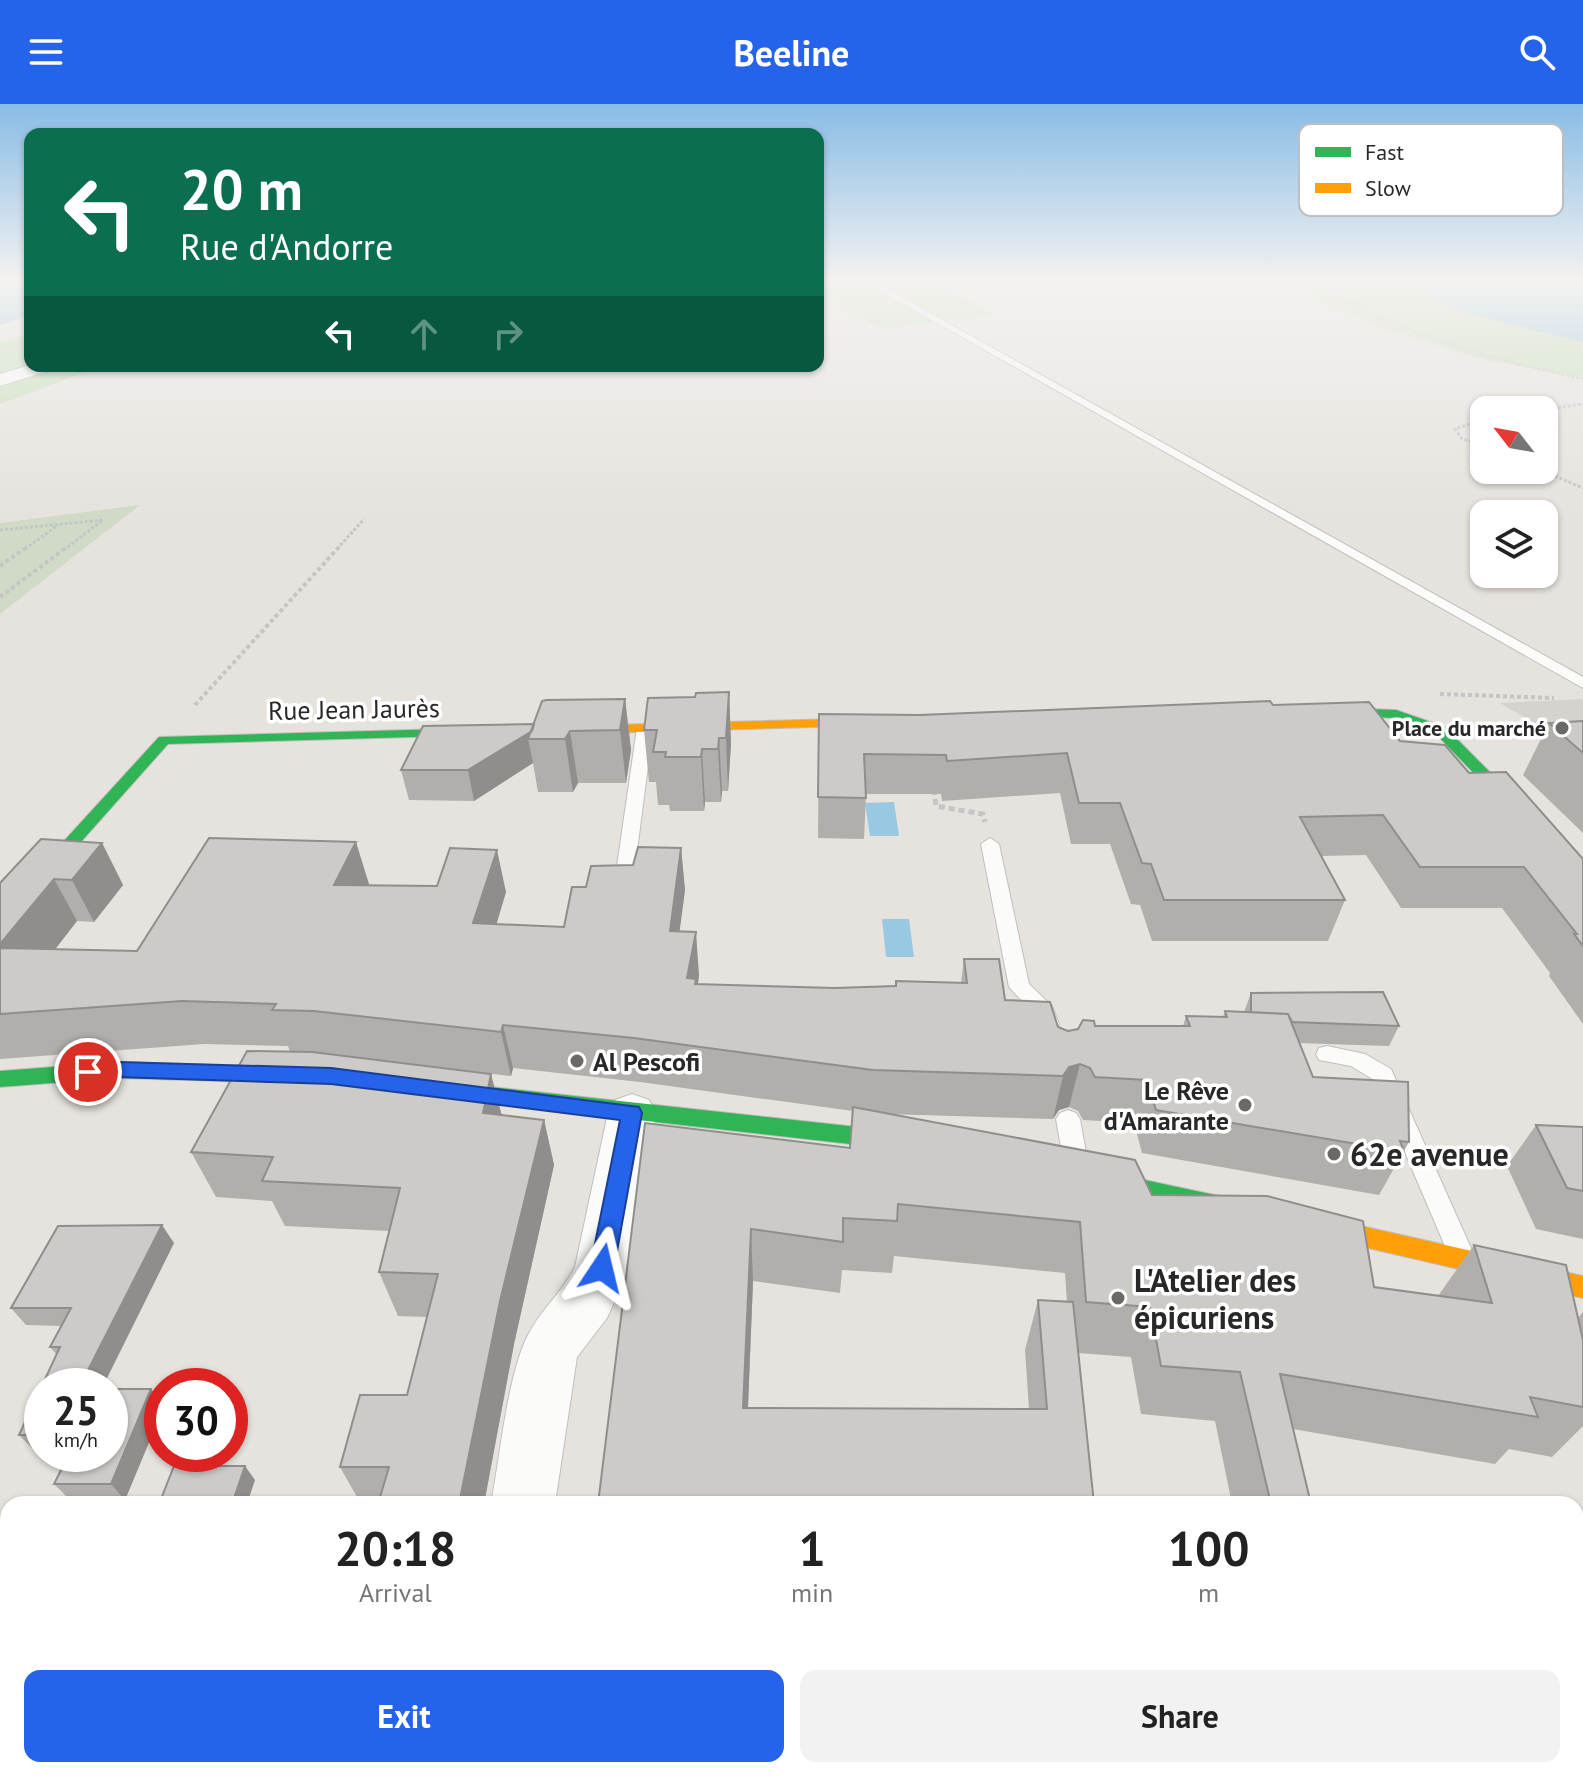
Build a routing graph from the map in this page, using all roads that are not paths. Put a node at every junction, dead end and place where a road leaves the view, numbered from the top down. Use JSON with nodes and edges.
{"nodes":[{"id":1,"x":1005,"y":358,"type":"edge"},
{"id":2,"x":26,"y":372,"type":"edge"},
{"id":3,"x":0,"y":380,"type":"edge"},
{"id":4,"x":1583,"y":683,"type":"edge"},
{"id":5,"x":1293,"y":711,"type":"edge"},
{"id":6,"x":895,"y":721,"type":"edge"},
{"id":7,"x":645,"y":728,"type":"junction"},
{"id":8,"x":552,"y":730,"type":"edge"},
{"id":9,"x":506,"y":731,"type":"edge"},
{"id":10,"x":990,"y":844,"type":"road end"},
{"id":11,"x":626,"y":866,"type":"edge"},
{"id":12,"x":1583,"y":876,"type":"edge"},
{"id":13,"x":0,"y":922,"type":"edge"},
{"id":14,"x":1055,"y":1050,"type":"edge"},
{"id":15,"x":1327,"y":1054,"type":"dead end"},
{"id":16,"x":316,"y":1075,"type":"edge"},
{"id":17,"x":0,"y":1079,"type":"edge"},
{"id":18,"x":422,"y":1087,"type":"edge"},
{"id":19,"x":632,"y":1113,"type":"junction"},
{"id":20,"x":1068,"y":1119,"type":"dead end"},
{"id":21,"x":927,"y":1143,"type":"edge"},
{"id":22,"x":1070,"y":1174,"type":"joint"},
{"id":23,"x":1247,"y":1211,"type":"edge"},
{"id":24,"x":1293,"y":1221,"type":"edge"},
{"id":25,"x":1462,"y":1257,"type":"junction"},
{"id":26,"x":1583,"y":1287,"type":"edge"},
{"id":27,"x":524,"y":1496,"type":"edge"}],
"edges":[{"from":1,"to":4,"type":"lane"},
{"from":2,"to":3,"type":"street"},
{"from":5,"to":12,"type":"street"},
{"from":6,"to":7,"type":"street"},
{"from":7,"to":8,"type":"street"},
{"from":7,"to":11,"type":"lane"},
{"from":9,"to":13,"type":"street","name":"Rue Jean Jaurès"},
{"from":10,"to":14,"type":"lane"},
{"from":15,"to":25,"type":"lane"},
{"from":16,"to":17,"type":"street"},
{"from":18,"to":19,"type":"street"},
{"from":19,"to":21,"type":"street"},
{"from":19,"to":27,"type":"street"},
{"from":20,"to":22,"type":"lane"},
{"from":22,"to":23,"type":"street"},
{"from":24,"to":25,"type":"street"},
{"from":25,"to":26,"type":"street"}]}
